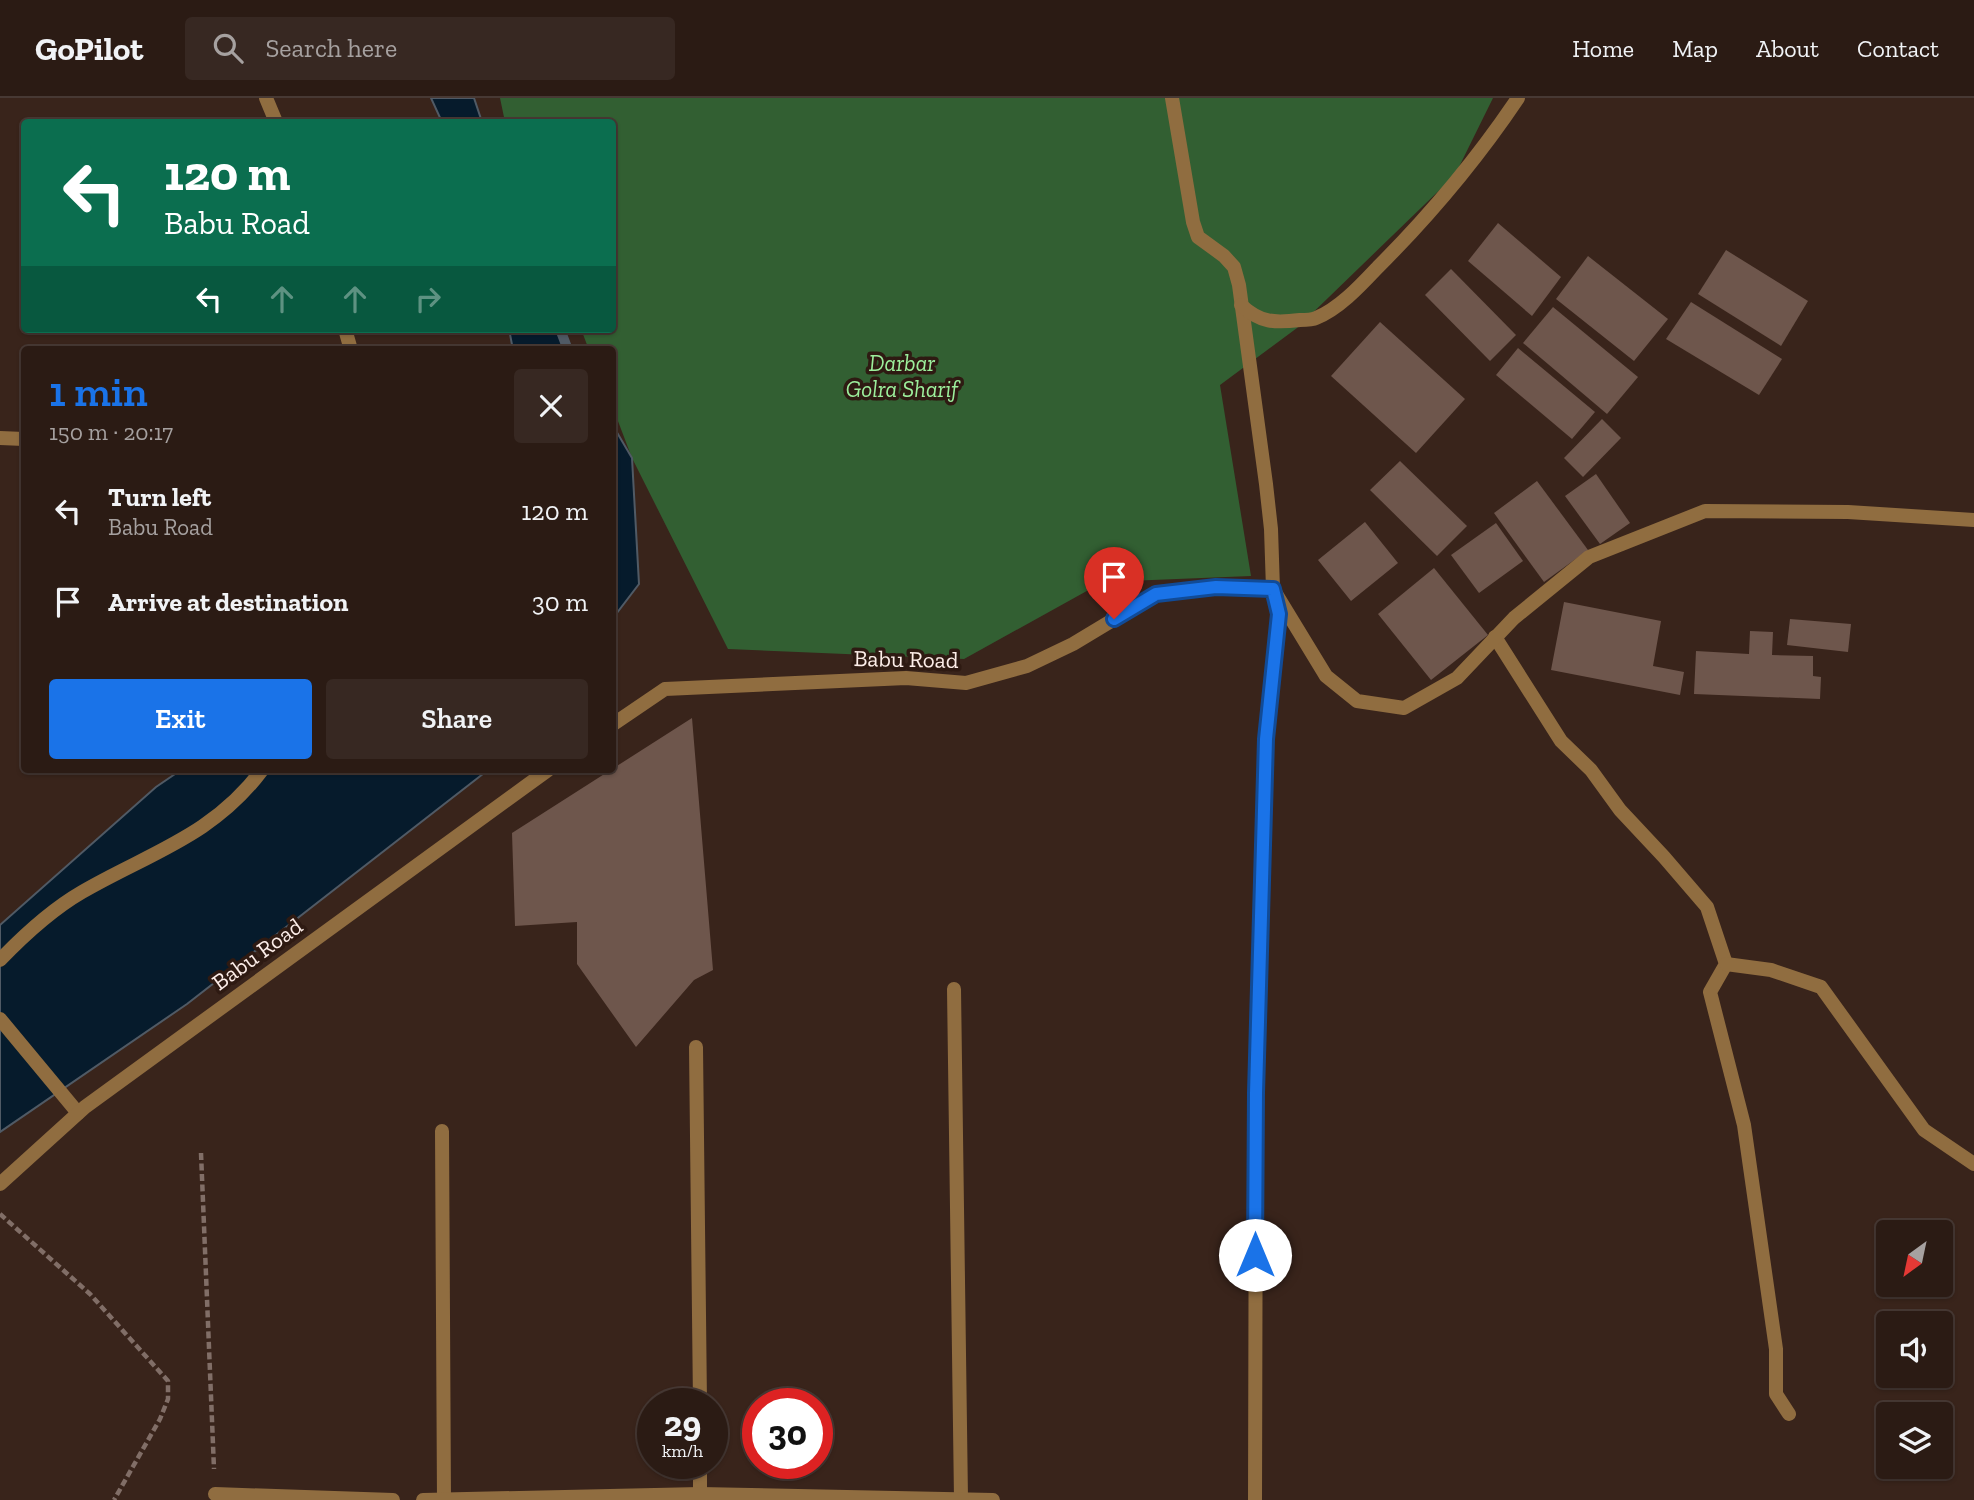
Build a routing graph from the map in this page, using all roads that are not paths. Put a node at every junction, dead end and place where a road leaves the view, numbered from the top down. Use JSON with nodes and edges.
{"nodes":[{"id":1,"x":266,"y":98,"type":"edge"},
{"id":2,"x":1172,"y":98,"type":"edge"},
{"id":3,"x":1518,"y":98,"type":"edge"},
{"id":4,"x":275,"y":119,"type":"edge"},
{"id":5,"x":1241,"y":304,"type":"junction"},
{"id":6,"x":0,"y":438,"type":"edge"},
{"id":7,"x":21,"y":439,"type":"edge"},
{"id":8,"x":1974,"y":520,"type":"edge"},
{"id":9,"x":1273,"y":589,"type":"junction"},
{"id":10,"x":1495,"y":637,"type":"junction"},
{"id":11,"x":616,"y":722,"type":"edge"},
{"id":12,"x":260,"y":773,"type":"edge"},
{"id":13,"x":544,"y":773,"type":"edge"},
{"id":14,"x":0,"y":960,"type":"edge"},
{"id":15,"x":1726,"y":964,"type":"junction"},
{"id":16,"x":954,"y":989,"type":"dead end"},
{"id":17,"x":2,"y":1022,"type":"edge"},
{"id":18,"x":696,"y":1047,"type":"dead end"},
{"id":19,"x":78,"y":1113,"type":"junction"},
{"id":20,"x":442,"y":1131,"type":"dead end"},
{"id":21,"x":1974,"y":1164,"type":"edge"},
{"id":22,"x":0,"y":1184,"type":"edge"},
{"id":23,"x":699,"y":1388,"type":"edge"},
{"id":24,"x":1789,"y":1414,"type":"dead end"},
{"id":25,"x":700,"y":1479,"type":"edge"},
{"id":26,"x":215,"y":1494,"type":"road end"},
{"id":27,"x":700,"y":1494,"type":"junction"},
{"id":28,"x":961,"y":1499,"type":"edge"},
{"id":29,"x":393,"y":1500,"type":"edge"},
{"id":30,"x":423,"y":1500,"type":"edge"},
{"id":31,"x":444,"y":1500,"type":"edge"},
{"id":32,"x":993,"y":1500,"type":"edge"},
{"id":33,"x":1255,"y":1500,"type":"edge"}],
"edges":[{"from":1,"to":4,"type":"street"},
{"from":2,"to":5,"type":"street"},
{"from":3,"to":5,"type":"street"},
{"from":5,"to":9,"type":"street"},
{"from":6,"to":7,"type":"street"},
{"from":8,"to":10,"type":"street"},
{"from":9,"to":10,"type":"street"},
{"from":9,"to":11,"type":"street","name":"Babu Road"},
{"from":9,"to":33,"type":"street"},
{"from":10,"to":15,"type":"street"},
{"from":12,"to":14,"type":"street"},
{"from":13,"to":19,"type":"street","name":"Babu Road"},
{"from":15,"to":21,"type":"street"},
{"from":15,"to":24,"type":"street"},
{"from":16,"to":28,"type":"street"},
{"from":17,"to":19,"type":"street"},
{"from":18,"to":23,"type":"street"},
{"from":19,"to":22,"type":"street","name":"Babu Road"},
{"from":20,"to":31,"type":"street"},
{"from":25,"to":27,"type":"street"},
{"from":26,"to":29,"type":"street"},
{"from":27,"to":28,"type":"street"},
{"from":27,"to":31,"type":"street"},
{"from":28,"to":32,"type":"street"},
{"from":30,"to":31,"type":"street"}]}
